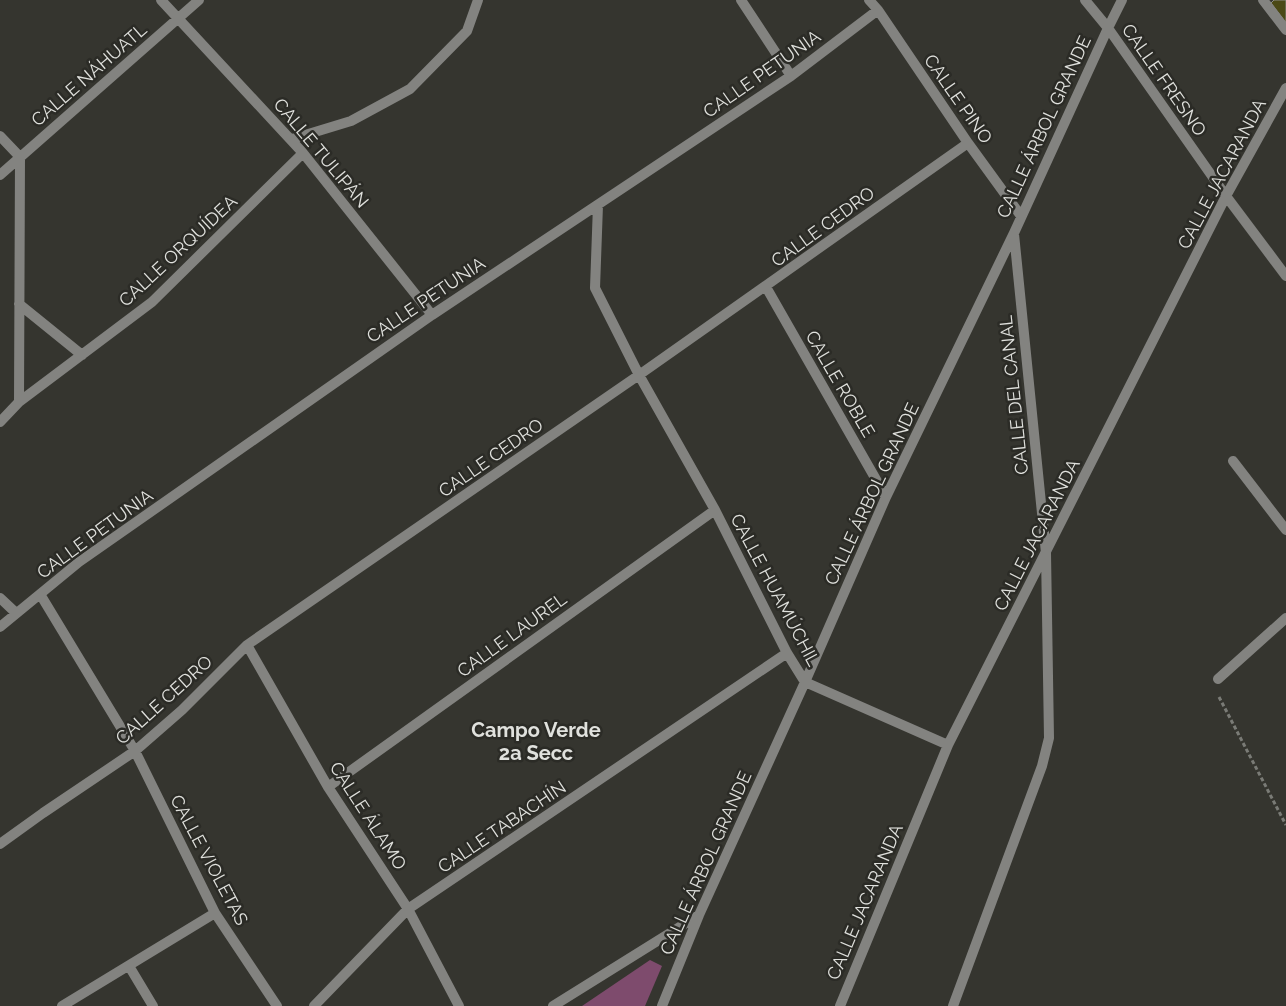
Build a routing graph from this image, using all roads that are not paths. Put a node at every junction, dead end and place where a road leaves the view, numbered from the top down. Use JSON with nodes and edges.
{"nodes":[{"id":1,"x":161,"y":0,"type":"edge"},
{"id":2,"x":199,"y":0,"type":"edge"},
{"id":3,"x":478,"y":0,"type":"edge"},
{"id":4,"x":741,"y":0,"type":"edge"},
{"id":5,"x":869,"y":0,"type":"edge"},
{"id":6,"x":1085,"y":0,"type":"edge"},
{"id":7,"x":1122,"y":0,"type":"edge"},
{"id":8,"x":1263,"y":0,"type":"edge"},
{"id":9,"x":878,"y":10,"type":"junction"},
{"id":10,"x":179,"y":18,"type":"junction"},
{"id":11,"x":1108,"y":28,"type":"junction"},
{"id":12,"x":1286,"y":30,"type":"edge"},
{"id":13,"x":791,"y":76,"type":"junction"},
{"id":14,"x":1286,"y":88,"type":"edge"},
{"id":15,"x":0,"y":136,"type":"edge"},
{"id":16,"x":292,"y":139,"type":"junction"},
{"id":17,"x":968,"y":143,"type":"junction"},
{"id":18,"x":304,"y":153,"type":"junction"},
{"id":19,"x":20,"y":157,"type":"junction"},
{"id":20,"x":0,"y":175,"type":"edge"},
{"id":21,"x":1226,"y":196,"type":"junction"},
{"id":22,"x":598,"y":205,"type":"junction"},
{"id":23,"x":1021,"y":216,"type":"junction"},
{"id":24,"x":1014,"y":233,"type":"junction"},
{"id":25,"x":1286,"y":276,"type":"edge"},
{"id":26,"x":766,"y":287,"type":"junction"},
{"id":27,"x":19,"y":304,"type":"junction"},
{"id":28,"x":432,"y":315,"type":"junction"},
{"id":29,"x":82,"y":355,"type":"junction"},
{"id":30,"x":639,"y":375,"type":"junction"},
{"id":31,"x":19,"y":402,"type":"junction"},
{"id":32,"x":0,"y":422,"type":"edge"},
{"id":33,"x":1233,"y":461,"type":"dead end"},
{"id":34,"x":886,"y":497,"type":"junction"},
{"id":35,"x":715,"y":510,"type":"junction"},
{"id":36,"x":1286,"y":530,"type":"edge"},
{"id":37,"x":1046,"y":553,"type":"junction"},
{"id":38,"x":40,"y":594,"type":"junction"},
{"id":39,"x":0,"y":598,"type":"edge"},
{"id":40,"x":16,"y":613,"type":"junction"},
{"id":41,"x":1286,"y":618,"type":"edge"},
{"id":42,"x":0,"y":626,"type":"edge"},
{"id":43,"x":247,"y":645,"type":"junction"},
{"id":44,"x":787,"y":653,"type":"junction"},
{"id":45,"x":1218,"y":679,"type":"road end"},
{"id":46,"x":805,"y":682,"type":"junction"},
{"id":47,"x":948,"y":745,"type":"junction"},
{"id":48,"x":135,"y":751,"type":"junction"},
{"id":49,"x":328,"y":787,"type":"junction"},
{"id":50,"x":0,"y":844,"type":"edge"},
{"id":51,"x":408,"y":909,"type":"junction"},
{"id":52,"x":215,"y":913,"type":"junction"},
{"id":53,"x":700,"y":915,"type":"junction"},
{"id":54,"x":129,"y":966,"type":"junction"},
{"id":55,"x":62,"y":1006,"type":"edge"},
{"id":56,"x":153,"y":1006,"type":"edge"},
{"id":57,"x":277,"y":1006,"type":"edge"},
{"id":58,"x":314,"y":1006,"type":"edge"},
{"id":59,"x":459,"y":1006,"type":"edge"},
{"id":60,"x":553,"y":1006,"type":"edge"},
{"id":61,"x":662,"y":1006,"type":"edge"},
{"id":62,"x":840,"y":1006,"type":"edge"},
{"id":63,"x":953,"y":1006,"type":"edge"}],
"edges":[{"from":1,"to":10,"type":"street","name":"CALLE TULIPÁN"},
{"from":2,"to":10,"type":"street","name":"CALLE NÁHUATL"},
{"from":3,"to":16,"type":"street"},
{"from":4,"to":13,"type":"street"},
{"from":5,"to":9,"type":"street","name":"CALLE PINO"},
{"from":6,"to":11,"type":"street","name":"CALLE FRESNO"},
{"from":7,"to":11,"type":"street","name":"CALLE ÁRBOL GRANDE"},
{"from":8,"to":12,"type":"street"},
{"from":9,"to":13,"type":"street","name":"CALLE PETUNIA"},
{"from":9,"to":17,"type":"street","name":"CALLE PINO"},
{"from":10,"to":16,"type":"street","name":"CALLE TULIPÁN"},
{"from":10,"to":19,"type":"street","name":"CALLE NÁHUATL"},
{"from":11,"to":21,"type":"street","name":"CALLE FRESNO"},
{"from":11,"to":23,"type":"street","name":"CALLE ÁRBOL GRANDE"},
{"from":13,"to":22,"type":"street","name":"CALLE PETUNIA"},
{"from":14,"to":21,"type":"street","name":"CALLE JACARANDA"},
{"from":15,"to":19,"type":"street"},
{"from":16,"to":18,"type":"street","name":"CALLE TULIPÁN"},
{"from":17,"to":23,"type":"street","name":"CALLE PINO"},
{"from":17,"to":26,"type":"street","name":"CALLE CEDRO"},
{"from":18,"to":28,"type":"street","name":"CALLE TULIPÁN"},
{"from":18,"to":29,"type":"street","name":"CALLE ORQUÍDEA"},
{"from":19,"to":20,"type":"street","name":"CALLE NÁHUATL"},
{"from":19,"to":27,"type":"street"},
{"from":21,"to":25,"type":"street","name":"CALLE FRESNO"},
{"from":21,"to":37,"type":"street","name":"CALLE JACARANDA"},
{"from":22,"to":28,"type":"street","name":"CALLE PETUNIA"},
{"from":22,"to":30,"type":"street","name":"CALLE HUAMÚCHIL"},
{"from":23,"to":24,"type":"street","name":"CALLE ÁRBOL GRANDE"},
{"from":24,"to":34,"type":"street","name":"CALLE ÁRBOL GRANDE"},
{"from":24,"to":37,"type":"street","name":"CALLE DEL CANAL"},
{"from":26,"to":30,"type":"street","name":"CALLE CEDRO"},
{"from":26,"to":34,"type":"street","name":"CALLE ROBLE"},
{"from":27,"to":29,"type":"street"},
{"from":27,"to":31,"type":"street"},
{"from":28,"to":38,"type":"street","name":"CALLE PETUNIA"},
{"from":29,"to":31,"type":"street","name":"CALLE ORQUÍDEA"},
{"from":30,"to":35,"type":"street","name":"CALLE HUAMÚCHIL"},
{"from":30,"to":43,"type":"street","name":"CALLE CEDRO"},
{"from":31,"to":32,"type":"street","name":"CALLE ORQUÍDEA"},
{"from":33,"to":36,"type":"street"},
{"from":34,"to":46,"type":"street","name":"CALLE ÁRBOL GRANDE"},
{"from":35,"to":44,"type":"street","name":"CALLE HUAMÚCHIL"},
{"from":35,"to":49,"type":"street","name":"CALLE LAUREL"},
{"from":37,"to":47,"type":"street","name":"CALLE JACARANDA"},
{"from":37,"to":63,"type":"street","name":"CALLE DEL CANAL"},
{"from":38,"to":40,"type":"street","name":"CALLE PETUNIA"},
{"from":38,"to":48,"type":"street","name":"CALLE VIOLETAS"},
{"from":39,"to":40,"type":"street"},
{"from":40,"to":42,"type":"street","name":"CALLE PETUNIA"},
{"from":41,"to":45,"type":"street"},
{"from":43,"to":48,"type":"street","name":"CALLE CEDRO"},
{"from":43,"to":49,"type":"street","name":"CALLE ÁLAMO"},
{"from":44,"to":46,"type":"street","name":"CALLE HUAMÚCHIL"},
{"from":44,"to":51,"type":"street","name":"CALLE TABACHÍN"},
{"from":46,"to":47,"type":"street","name":"CALLE HUAMÚCHIL"},
{"from":46,"to":53,"type":"street","name":"CALLE ÁRBOL GRANDE"},
{"from":47,"to":62,"type":"street","name":"CALLE JACARANDA"},
{"from":48,"to":50,"type":"street","name":"CALLE CEDRO"},
{"from":48,"to":52,"type":"street","name":"CALLE VIOLETAS"},
{"from":49,"to":51,"type":"street","name":"CALLE ÁLAMO"},
{"from":51,"to":58,"type":"street","name":"CALLE TABACHÍN"},
{"from":51,"to":59,"type":"street","name":"CALLE ÁLAMO"},
{"from":52,"to":54,"type":"street"},
{"from":52,"to":57,"type":"street","name":"CALLE VIOLETAS"},
{"from":53,"to":60,"type":"street"},
{"from":53,"to":61,"type":"street","name":"CALLE ÁRBOL GRANDE"},
{"from":54,"to":55,"type":"street"},
{"from":54,"to":56,"type":"street"}]}
